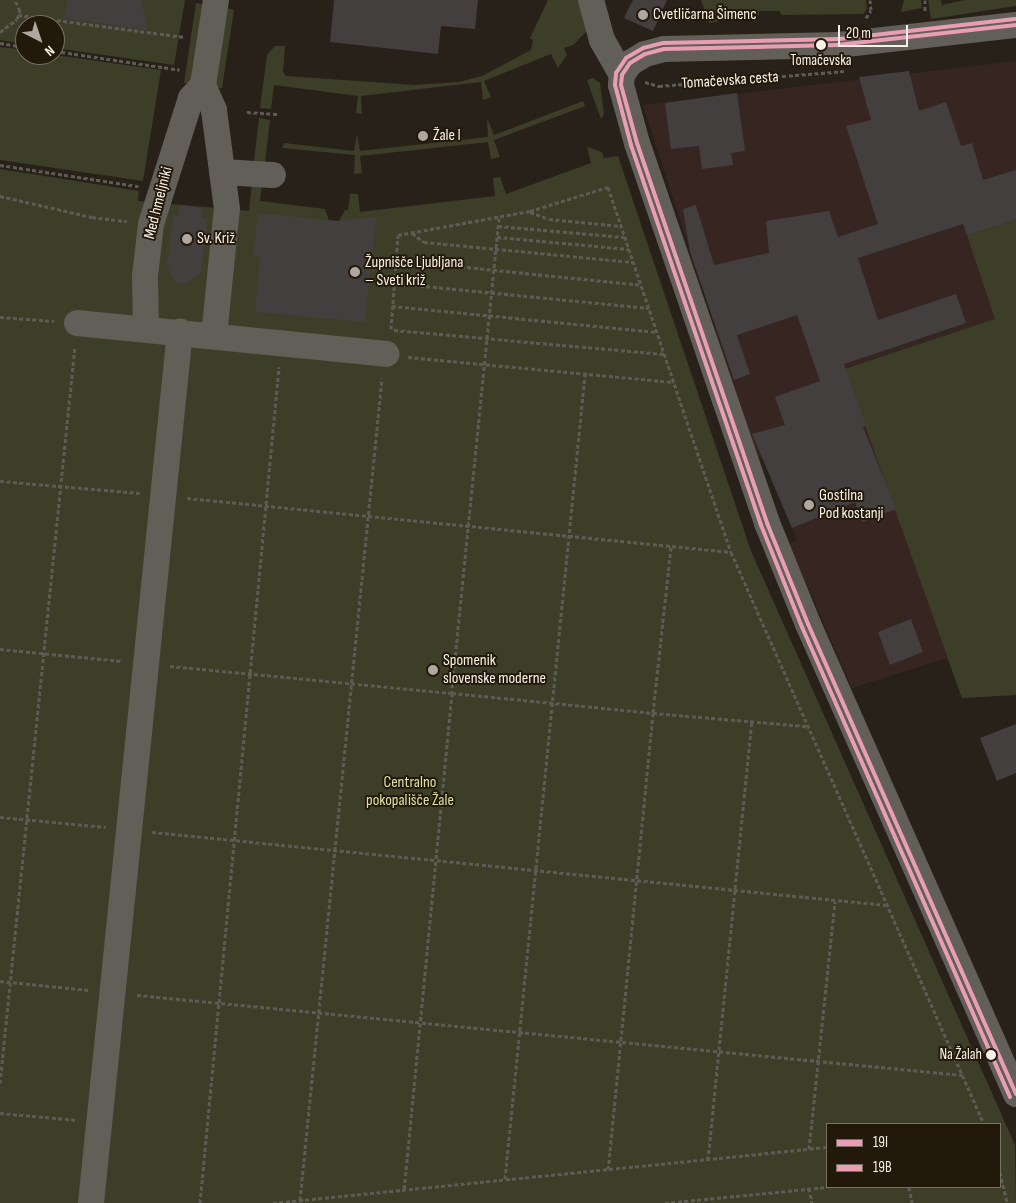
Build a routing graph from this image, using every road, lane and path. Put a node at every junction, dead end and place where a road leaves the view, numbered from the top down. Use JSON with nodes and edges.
{"nodes":[{"id":1,"x":14,"y":0,"type":"edge"},
{"id":2,"x":216,"y":0,"type":"edge"},
{"id":3,"x":592,"y":0,"type":"edge"},
{"id":4,"x":870,"y":0,"type":"edge"},
{"id":5,"x":18,"y":15,"type":"edge"},
{"id":6,"x":866,"y":18,"type":"dead end"},
{"id":7,"x":15,"y":21,"type":"edge"},
{"id":8,"x":65,"y":21,"type":"edge"},
{"id":9,"x":1016,"y":25,"type":"edge"},
{"id":10,"x":0,"y":32,"type":"edge"},
{"id":11,"x":185,"y":38,"type":"dead end"},
{"id":12,"x":0,"y":43,"type":"edge"},
{"id":13,"x":15,"y":45,"type":"edge"},
{"id":14,"x":65,"y":53,"type":"edge"},
{"id":15,"x":180,"y":70,"type":"dead end"},
{"id":16,"x":847,"y":70,"type":"dead end"},
{"id":17,"x":622,"y":75,"type":"junction"},
{"id":18,"x":203,"y":85,"type":"junction"},
{"id":19,"x":658,"y":86,"type":"dead end"},
{"id":20,"x":247,"y":112,"type":"dead end"},
{"id":21,"x":280,"y":114,"type":"dead end"},
{"id":22,"x":0,"y":165,"type":"edge"},
{"id":23,"x":222,"y":172,"type":"junction"},
{"id":24,"x":273,"y":175,"type":"dead end"},
{"id":25,"x":160,"y":189,"type":"junction"},
{"id":26,"x":0,"y":196,"type":"edge"},
{"id":27,"x":530,"y":211,"type":"junction"},
{"id":28,"x":499,"y":218,"type":"junction"},
{"id":29,"x":151,"y":224,"type":"junction"},
{"id":30,"x":498,"y":226,"type":"junction"},
{"id":31,"x":621,"y":226,"type":"junction"},
{"id":32,"x":411,"y":233,"type":"junction"},
{"id":33,"x":497,"y":237,"type":"junction"},
{"id":34,"x":625,"y":237,"type":"junction"},
{"id":35,"x":496,"y":248,"type":"junction"},
{"id":36,"x":628,"y":249,"type":"junction"},
{"id":37,"x":396,"y":260,"type":"junction"},
{"id":38,"x":633,"y":262,"type":"junction"},
{"id":39,"x":494,"y":270,"type":"junction"},
{"id":40,"x":394,"y":283,"type":"junction"},
{"id":41,"x":641,"y":285,"type":"junction"},
{"id":42,"x":492,"y":293,"type":"junction"},
{"id":43,"x":392,"y":306,"type":"junction"},
{"id":44,"x":649,"y":308,"type":"junction"},
{"id":45,"x":490,"y":315,"type":"junction"},
{"id":46,"x":0,"y":317,"type":"edge"},
{"id":47,"x":77,"y":323,"type":"junction"},
{"id":48,"x":390,"y":329,"type":"junction"},
{"id":49,"x":146,"y":330,"type":"junction"},
{"id":50,"x":180,"y":332,"type":"junction"},
{"id":51,"x":657,"y":332,"type":"junction"},
{"id":52,"x":214,"y":336,"type":"junction"},
{"id":53,"x":488,"y":338,"type":"junction"},
{"id":54,"x":281,"y":342,"type":"junction"},
{"id":55,"x":386,"y":354,"type":"junction"},
{"id":56,"x":664,"y":354,"type":"junction"},
{"id":57,"x":486,"y":364,"type":"junction"},
{"id":58,"x":585,"y":374,"type":"junction"},
{"id":59,"x":674,"y":382,"type":"junction"},
{"id":60,"x":0,"y":481,"type":"edge"},
{"id":61,"x":59,"y":486,"type":"junction"},
{"id":62,"x":163,"y":496,"type":"junction"},
{"id":63,"x":269,"y":506,"type":"junction"},
{"id":64,"x":368,"y":517,"type":"junction"},
{"id":65,"x":468,"y":527,"type":"junction"},
{"id":66,"x":570,"y":538,"type":"junction"},
{"id":67,"x":671,"y":547,"type":"junction"},
{"id":68,"x":731,"y":552,"type":"junction"},
{"id":69,"x":0,"y":649,"type":"edge"},
{"id":70,"x":43,"y":653,"type":"junction"},
{"id":71,"x":146,"y":664,"type":"junction"},
{"id":72,"x":251,"y":674,"type":"junction"},
{"id":73,"x":351,"y":682,"type":"junction"},
{"id":74,"x":452,"y":693,"type":"junction"},
{"id":75,"x":552,"y":704,"type":"junction"},
{"id":76,"x":653,"y":713,"type":"junction"},
{"id":77,"x":752,"y":722,"type":"junction"},
{"id":78,"x":806,"y":726,"type":"junction"},
{"id":79,"x":0,"y":817,"type":"edge"},
{"id":80,"x":26,"y":819,"type":"junction"},
{"id":81,"x":130,"y":829,"type":"junction"},
{"id":82,"x":234,"y":841,"type":"junction"},
{"id":83,"x":335,"y":850,"type":"junction"},
{"id":84,"x":436,"y":860,"type":"junction"},
{"id":85,"x":536,"y":870,"type":"junction"},
{"id":86,"x":636,"y":881,"type":"junction"},
{"id":87,"x":735,"y":891,"type":"junction"},
{"id":88,"x":835,"y":900,"type":"junction"},
{"id":89,"x":886,"y":905,"type":"junction"},
{"id":90,"x":0,"y":981,"type":"edge"},
{"id":91,"x":10,"y":982,"type":"junction"},
{"id":92,"x":113,"y":993,"type":"junction"},
{"id":93,"x":220,"y":1003,"type":"junction"},
{"id":94,"x":319,"y":1013,"type":"junction"},
{"id":95,"x":420,"y":1024,"type":"junction"},
{"id":96,"x":520,"y":1032,"type":"junction"},
{"id":97,"x":619,"y":1042,"type":"junction"},
{"id":98,"x":0,"y":1046,"type":"edge"},
{"id":99,"x":5,"y":1046,"type":"junction"},
{"id":100,"x":718,"y":1051,"type":"junction"},
{"id":101,"x":817,"y":1061,"type":"junction"},
{"id":102,"x":963,"y":1075,"type":"junction"},
{"id":103,"x":0,"y":1083,"type":"edge"},
{"id":104,"x":1016,"y":1094,"type":"edge"},
{"id":105,"x":0,"y":1113,"type":"edge"},
{"id":106,"x":100,"y":1122,"type":"junction"},
{"id":107,"x":984,"y":1123,"type":"edge"},
{"id":108,"x":826,"y":1147,"type":"edge"},
{"id":109,"x":810,"y":1148,"type":"junction"},
{"id":110,"x":708,"y":1160,"type":"junction"},
{"id":111,"x":608,"y":1169,"type":"junction"},
{"id":112,"x":1001,"y":1176,"type":"edge"},
{"id":113,"x":505,"y":1179,"type":"junction"},
{"id":114,"x":826,"y":1187,"type":"edge"},
{"id":115,"x":809,"y":1188,"type":"junction"},
{"id":116,"x":909,"y":1188,"type":"edge"},
{"id":117,"x":404,"y":1189,"type":"junction"},
{"id":118,"x":300,"y":1200,"type":"junction"},
{"id":119,"x":705,"y":1201,"type":"edge"},
{"id":120,"x":91,"y":1203,"type":"edge"},
{"id":121,"x":200,"y":1203,"type":"edge"},
{"id":122,"x":273,"y":1203,"type":"edge"},
{"id":123,"x":665,"y":1203,"type":"edge"},
{"id":124,"x":812,"y":1203,"type":"edge"},
{"id":125,"x":912,"y":1203,"type":"edge"},
{"id":126,"x":1007,"y":1203,"type":"edge"}],
"edges":[{"from":1,"to":5,"type":"path"},
{"from":2,"to":18,"type":"street","name":"Med hmeljniki"},
{"from":3,"to":17,"type":"street"},
{"from":4,"to":6,"type":"path"},
{"from":7,"to":10,"type":"path"},
{"from":8,"to":11,"type":"path"},
{"from":9,"to":17,"type":"street","name":"Tomačevska cesta"},
{"from":12,"to":13,"type":"path"},
{"from":14,"to":15,"type":"path"},
{"from":16,"to":19,"type":"path","name":"Tomačevska cesta"},
{"from":17,"to":104,"type":"street"},
{"from":18,"to":23,"type":"street"},
{"from":18,"to":25,"type":"street","name":"Med hmeljniki"},
{"from":20,"to":21,"type":"path"},
{"from":22,"to":25,"type":"path"},
{"from":23,"to":24,"type":"street"},
{"from":23,"to":52,"type":"street"},
{"from":25,"to":29,"type":"street","name":"Med hmeljniki"},
{"from":26,"to":29,"type":"path"},
{"from":27,"to":28,"type":"path"},
{"from":27,"to":31,"type":"path"},
{"from":27,"to":31,"type":"path"},
{"from":28,"to":30,"type":"path"},
{"from":28,"to":32,"type":"path"},
{"from":29,"to":49,"type":"street","name":"Med hmeljniki"},
{"from":30,"to":33,"type":"path"},
{"from":30,"to":34,"type":"path"},
{"from":31,"to":34,"type":"path"},
{"from":32,"to":35,"type":"path"},
{"from":32,"to":37,"type":"path"},
{"from":33,"to":35,"type":"path"},
{"from":33,"to":36,"type":"path"},
{"from":34,"to":36,"type":"path"},
{"from":35,"to":38,"type":"path"},
{"from":35,"to":39,"type":"path"},
{"from":36,"to":38,"type":"path"},
{"from":37,"to":39,"type":"path"},
{"from":37,"to":40,"type":"path"},
{"from":38,"to":41,"type":"path"},
{"from":39,"to":41,"type":"path"},
{"from":39,"to":42,"type":"path"},
{"from":40,"to":42,"type":"path"},
{"from":40,"to":43,"type":"path"},
{"from":41,"to":44,"type":"path"},
{"from":42,"to":44,"type":"path"},
{"from":42,"to":45,"type":"path"},
{"from":43,"to":45,"type":"path"},
{"from":43,"to":48,"type":"path"},
{"from":44,"to":51,"type":"path"},
{"from":45,"to":51,"type":"path"},
{"from":45,"to":53,"type":"path"},
{"from":46,"to":47,"type":"path"},
{"from":47,"to":49,"type":"street"},
{"from":47,"to":61,"type":"path"},
{"from":48,"to":53,"type":"path"},
{"from":48,"to":55,"type":"path"},
{"from":49,"to":50,"type":"street"},
{"from":50,"to":52,"type":"street"},
{"from":50,"to":62,"type":"street"},
{"from":51,"to":56,"type":"path"},
{"from":52,"to":54,"type":"street"},
{"from":53,"to":56,"type":"path"},
{"from":53,"to":57,"type":"path"},
{"from":54,"to":55,"type":"street"},
{"from":54,"to":63,"type":"path"},
{"from":55,"to":57,"type":"path"},
{"from":55,"to":64,"type":"path"},
{"from":56,"to":59,"type":"path"},
{"from":57,"to":58,"type":"path"},
{"from":57,"to":65,"type":"path"},
{"from":58,"to":59,"type":"path"},
{"from":58,"to":66,"type":"path"},
{"from":59,"to":68,"type":"path"},
{"from":60,"to":61,"type":"path"},
{"from":61,"to":62,"type":"path"},
{"from":61,"to":70,"type":"path"},
{"from":62,"to":63,"type":"path"},
{"from":62,"to":71,"type":"street"},
{"from":63,"to":64,"type":"path"},
{"from":63,"to":72,"type":"path"},
{"from":64,"to":65,"type":"path"},
{"from":64,"to":73,"type":"path"},
{"from":65,"to":66,"type":"path"},
{"from":65,"to":74,"type":"path"},
{"from":66,"to":67,"type":"path"},
{"from":66,"to":75,"type":"path"},
{"from":67,"to":68,"type":"path"},
{"from":67,"to":76,"type":"path"},
{"from":68,"to":78,"type":"path"},
{"from":69,"to":70,"type":"path"},
{"from":70,"to":71,"type":"path"},
{"from":70,"to":80,"type":"path"},
{"from":71,"to":72,"type":"path"},
{"from":71,"to":81,"type":"street"},
{"from":72,"to":73,"type":"path"},
{"from":72,"to":82,"type":"path"},
{"from":73,"to":74,"type":"path"},
{"from":73,"to":83,"type":"path"},
{"from":74,"to":75,"type":"path"},
{"from":74,"to":84,"type":"path"},
{"from":75,"to":76,"type":"path"},
{"from":75,"to":85,"type":"path"},
{"from":76,"to":77,"type":"path"},
{"from":76,"to":86,"type":"path"},
{"from":77,"to":78,"type":"path"},
{"from":77,"to":87,"type":"path"},
{"from":78,"to":89,"type":"path"},
{"from":79,"to":80,"type":"path"},
{"from":80,"to":81,"type":"path"},
{"from":80,"to":91,"type":"path"},
{"from":81,"to":82,"type":"path"},
{"from":81,"to":92,"type":"street"},
{"from":82,"to":83,"type":"path"},
{"from":82,"to":93,"type":"path"},
{"from":83,"to":84,"type":"path"},
{"from":83,"to":94,"type":"path"},
{"from":84,"to":85,"type":"path"},
{"from":84,"to":95,"type":"path"},
{"from":85,"to":86,"type":"path"},
{"from":85,"to":96,"type":"path"},
{"from":86,"to":87,"type":"path"},
{"from":86,"to":97,"type":"path"},
{"from":87,"to":88,"type":"path"},
{"from":87,"to":100,"type":"path"},
{"from":88,"to":89,"type":"path"},
{"from":88,"to":101,"type":"path"},
{"from":89,"to":102,"type":"path"},
{"from":90,"to":91,"type":"path"},
{"from":91,"to":92,"type":"path"},
{"from":91,"to":99,"type":"path"},
{"from":92,"to":93,"type":"path"},
{"from":92,"to":106,"type":"street"},
{"from":93,"to":94,"type":"path"},
{"from":93,"to":121,"type":"path"},
{"from":94,"to":95,"type":"path"},
{"from":94,"to":118,"type":"path"},
{"from":95,"to":96,"type":"path"},
{"from":95,"to":117,"type":"path"},
{"from":96,"to":97,"type":"path"},
{"from":96,"to":113,"type":"path"},
{"from":97,"to":100,"type":"path"},
{"from":97,"to":111,"type":"path"},
{"from":98,"to":99,"type":"path"},
{"from":99,"to":103,"type":"path"},
{"from":100,"to":101,"type":"path"},
{"from":100,"to":110,"type":"path"},
{"from":101,"to":102,"type":"path"},
{"from":101,"to":109,"type":"path"},
{"from":102,"to":107,"type":"path"},
{"from":105,"to":106,"type":"path"},
{"from":106,"to":120,"type":"street"},
{"from":108,"to":109,"type":"path"},
{"from":109,"to":110,"type":"path"},
{"from":110,"to":111,"type":"path"},
{"from":111,"to":113,"type":"path"},
{"from":112,"to":126,"type":"path"},
{"from":113,"to":117,"type":"path"},
{"from":114,"to":115,"type":"path"},
{"from":115,"to":119,"type":"path"},
{"from":115,"to":124,"type":"path"},
{"from":116,"to":125,"type":"path"},
{"from":117,"to":118,"type":"path"},
{"from":118,"to":122,"type":"path"},
{"from":119,"to":123,"type":"path"}]}
